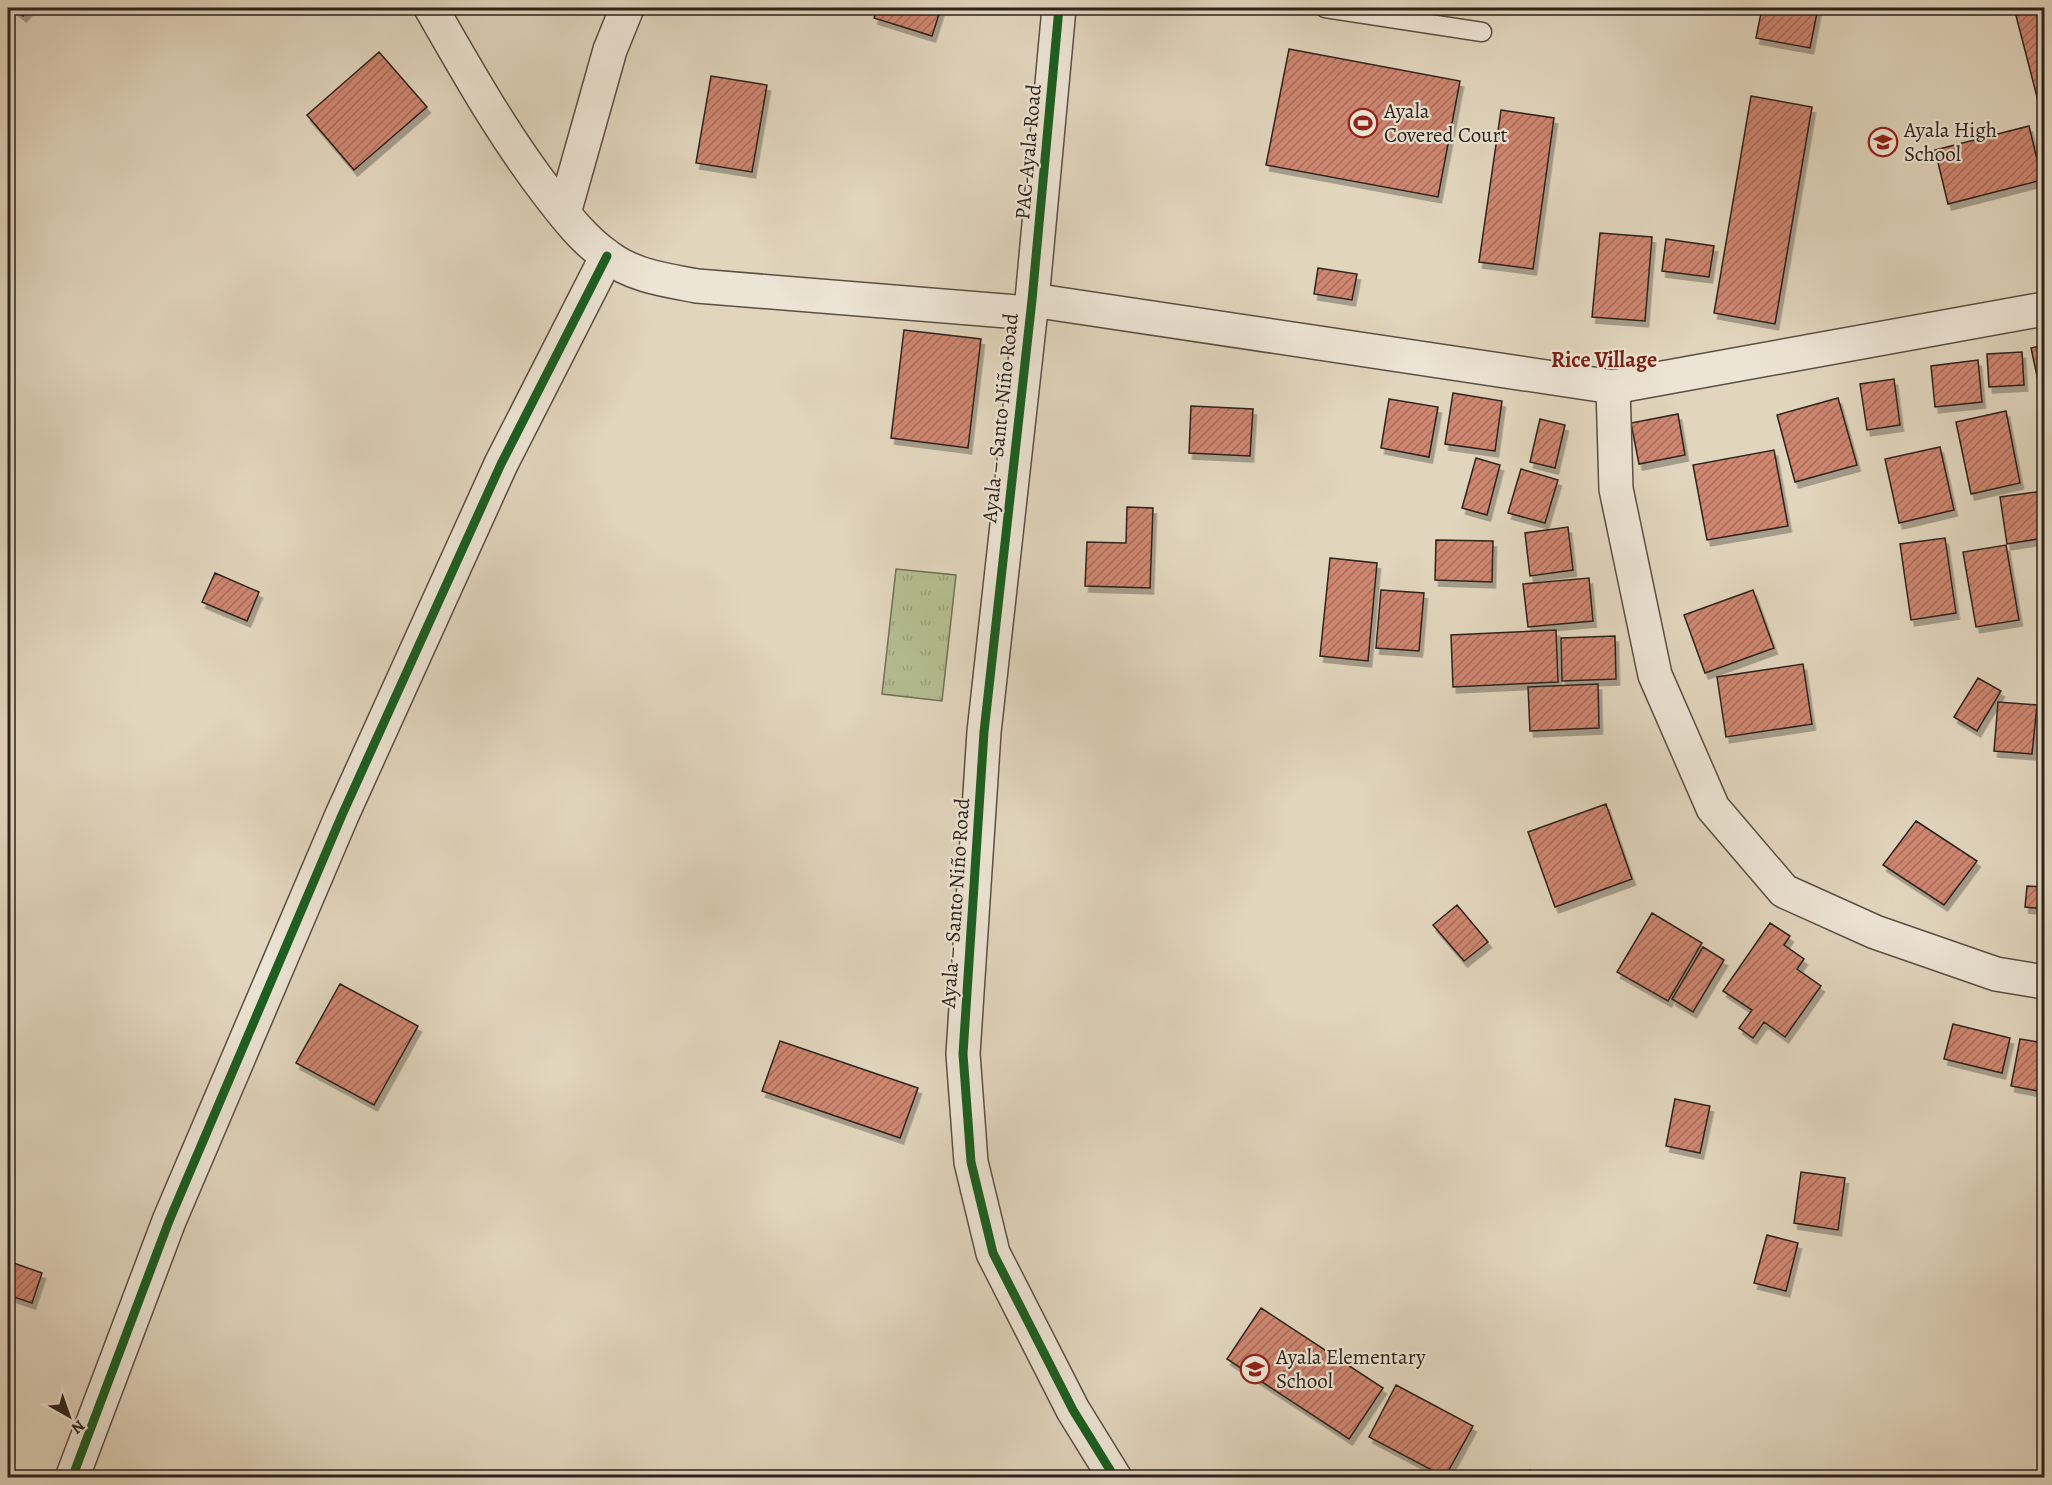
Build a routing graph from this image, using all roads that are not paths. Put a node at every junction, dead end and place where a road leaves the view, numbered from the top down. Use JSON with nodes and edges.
{"nodes":[{"id":1,"x":431,"y":8,"type":"edge"},
{"id":2,"x":627,"y":8,"type":"edge"},
{"id":3,"x":1059,"y":8,"type":"edge"},
{"id":4,"x":1325,"y":8,"type":"edge"},
{"id":5,"x":1482,"y":32,"type":"dead end"},
{"id":6,"x":564,"y":213,"type":"junction"},
{"id":7,"x":607,"y":256,"type":"junction"},
{"id":8,"x":1031,"y":306,"type":"junction"},
{"id":9,"x":2044,"y":309,"type":"edge"},
{"id":10,"x":1613,"y":387,"type":"junction"},
{"id":11,"x":2044,"y":982,"type":"edge"},
{"id":12,"x":72,"y":1478,"type":"edge"},
{"id":13,"x":1115,"y":1478,"type":"edge"}],
"edges":[{"from":1,"to":6,"type":"street"},
{"from":2,"to":6,"type":"street"},
{"from":3,"to":8,"type":"street","name":"PAC-Ayala Road"},
{"from":4,"to":5,"type":"lane"},
{"from":6,"to":7,"type":"street"},
{"from":7,"to":8,"type":"street"},
{"from":7,"to":12,"type":"street"},
{"from":8,"to":10,"type":"street"},
{"from":8,"to":13,"type":"street","name":"Ayala – Santo Niño Road"},
{"from":9,"to":10,"type":"street"},
{"from":10,"to":11,"type":"street"}]}
